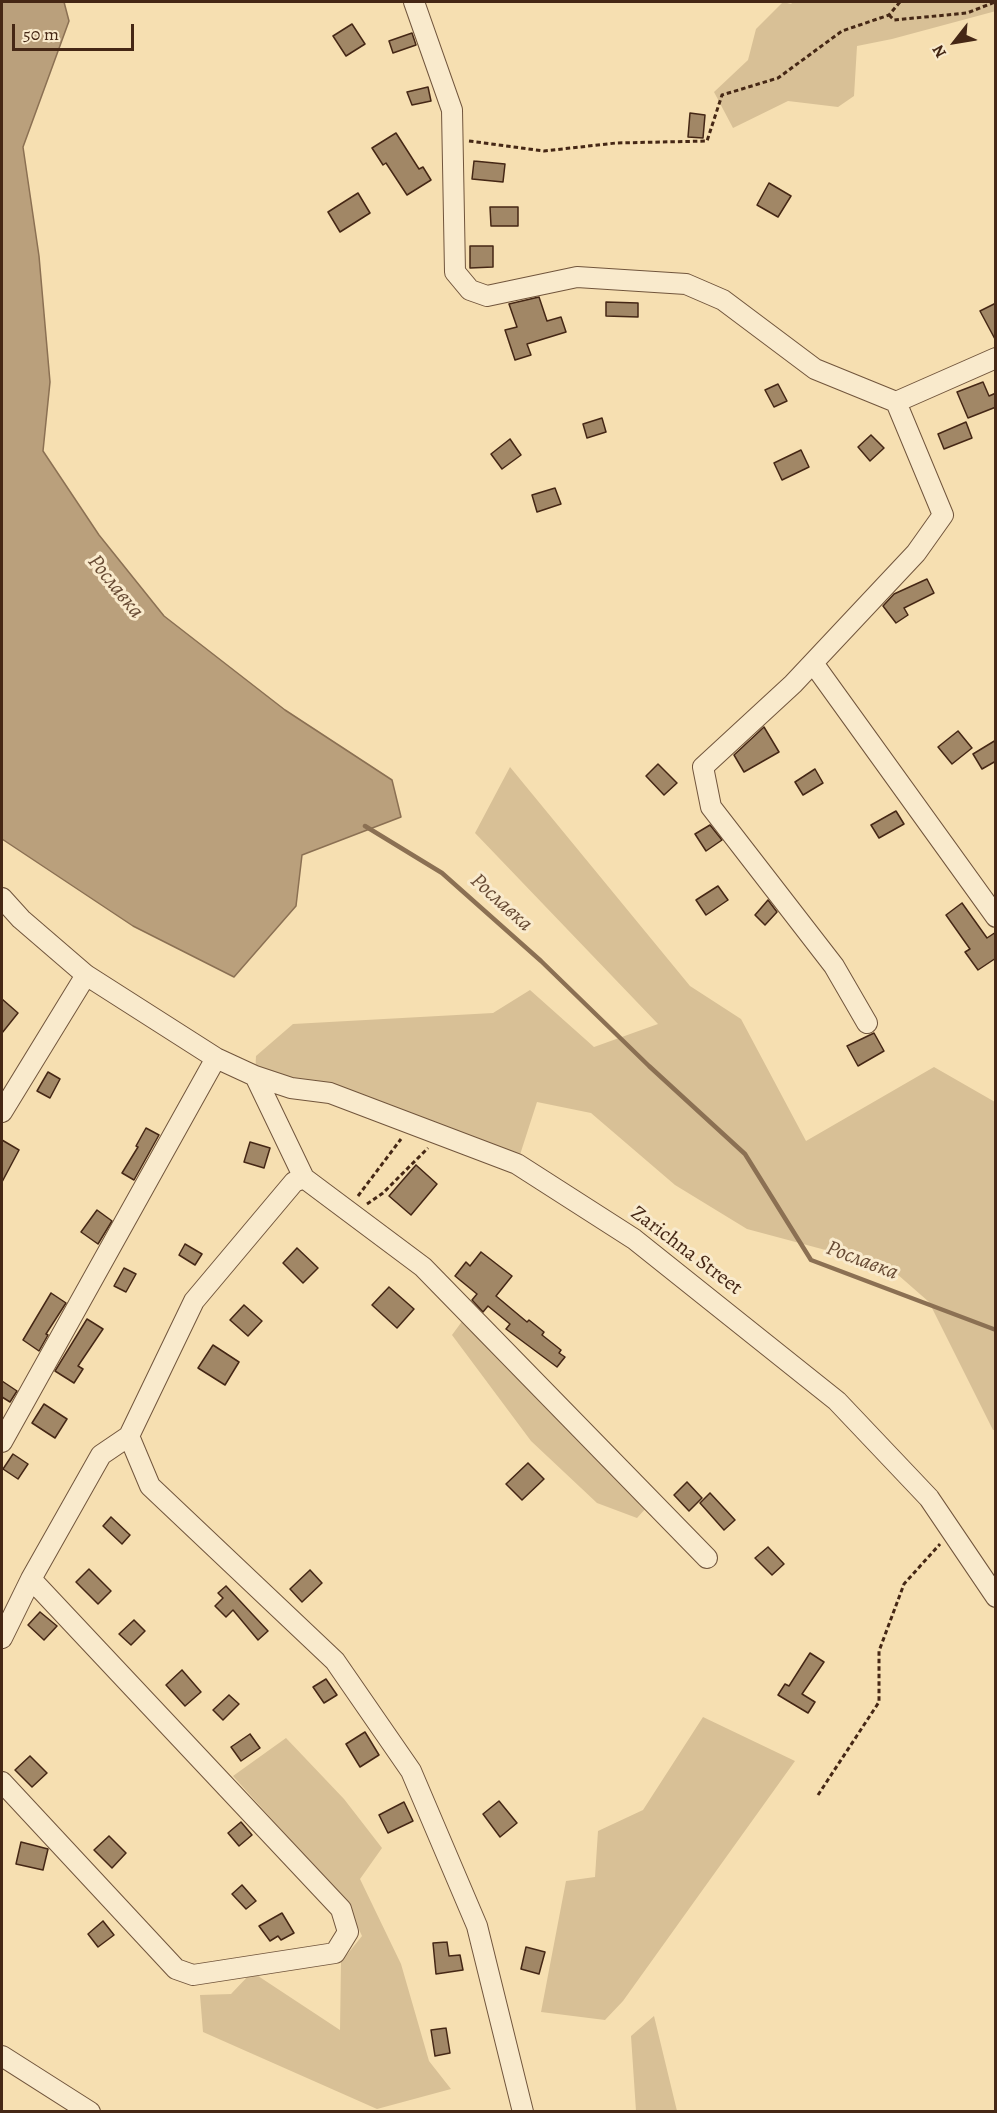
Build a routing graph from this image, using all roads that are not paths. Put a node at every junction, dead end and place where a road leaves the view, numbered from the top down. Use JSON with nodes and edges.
{"nodes":[{"id":1,"x":414,"y":2,"type":"edge"},
{"id":2,"x":996,"y":358,"type":"edge"},
{"id":3,"x":896,"y":402,"type":"junction"},
{"id":4,"x":813,"y":663,"type":"junction"},
{"id":5,"x":2,"y":898,"type":"edge"},
{"id":6,"x":996,"y":917,"type":"edge"},
{"id":7,"x":86,"y":975,"type":"junction"},
{"id":8,"x":867,"y":1023,"type":"dead end"},
{"id":9,"x":216,"y":1058,"type":"junction"},
{"id":10,"x":255,"y":1076,"type":"junction"},
{"id":11,"x":2,"y":1112,"type":"edge"},
{"id":12,"x":304,"y":1178,"type":"junction"},
{"id":13,"x":129,"y":1436,"type":"junction"},
{"id":14,"x":2,"y":1442,"type":"edge"},
{"id":15,"x":707,"y":1558,"type":"dead end"},
{"id":16,"x":31,"y":1579,"type":"junction"},
{"id":17,"x":996,"y":1597,"type":"edge"},
{"id":18,"x":2,"y":1638,"type":"edge"},
{"id":19,"x":2,"y":1782,"type":"edge"},
{"id":20,"x":2,"y":2056,"type":"edge"},
{"id":21,"x":90,"y":2112,"type":"edge"},
{"id":22,"x":523,"y":2112,"type":"edge"}],
"edges":[{"from":1,"to":3,"type":"street"},
{"from":2,"to":3,"type":"street"},
{"from":3,"to":4,"type":"street"},
{"from":4,"to":6,"type":"street"},
{"from":4,"to":8,"type":"street"},
{"from":5,"to":7,"type":"street","name":"Zarichna Street"},
{"from":7,"to":9,"type":"street","name":"Zarichna Street"},
{"from":7,"to":11,"type":"street"},
{"from":9,"to":10,"type":"street","name":"Zarichna Street"},
{"from":9,"to":14,"type":"street"},
{"from":10,"to":12,"type":"street"},
{"from":10,"to":17,"type":"street","name":"Zarichna Street"},
{"from":12,"to":13,"type":"street"},
{"from":12,"to":15,"type":"street"},
{"from":13,"to":16,"type":"street"},
{"from":13,"to":22,"type":"street"},
{"from":16,"to":18,"type":"street"},
{"from":16,"to":19,"type":"street"},
{"from":20,"to":21,"type":"street"}]}
